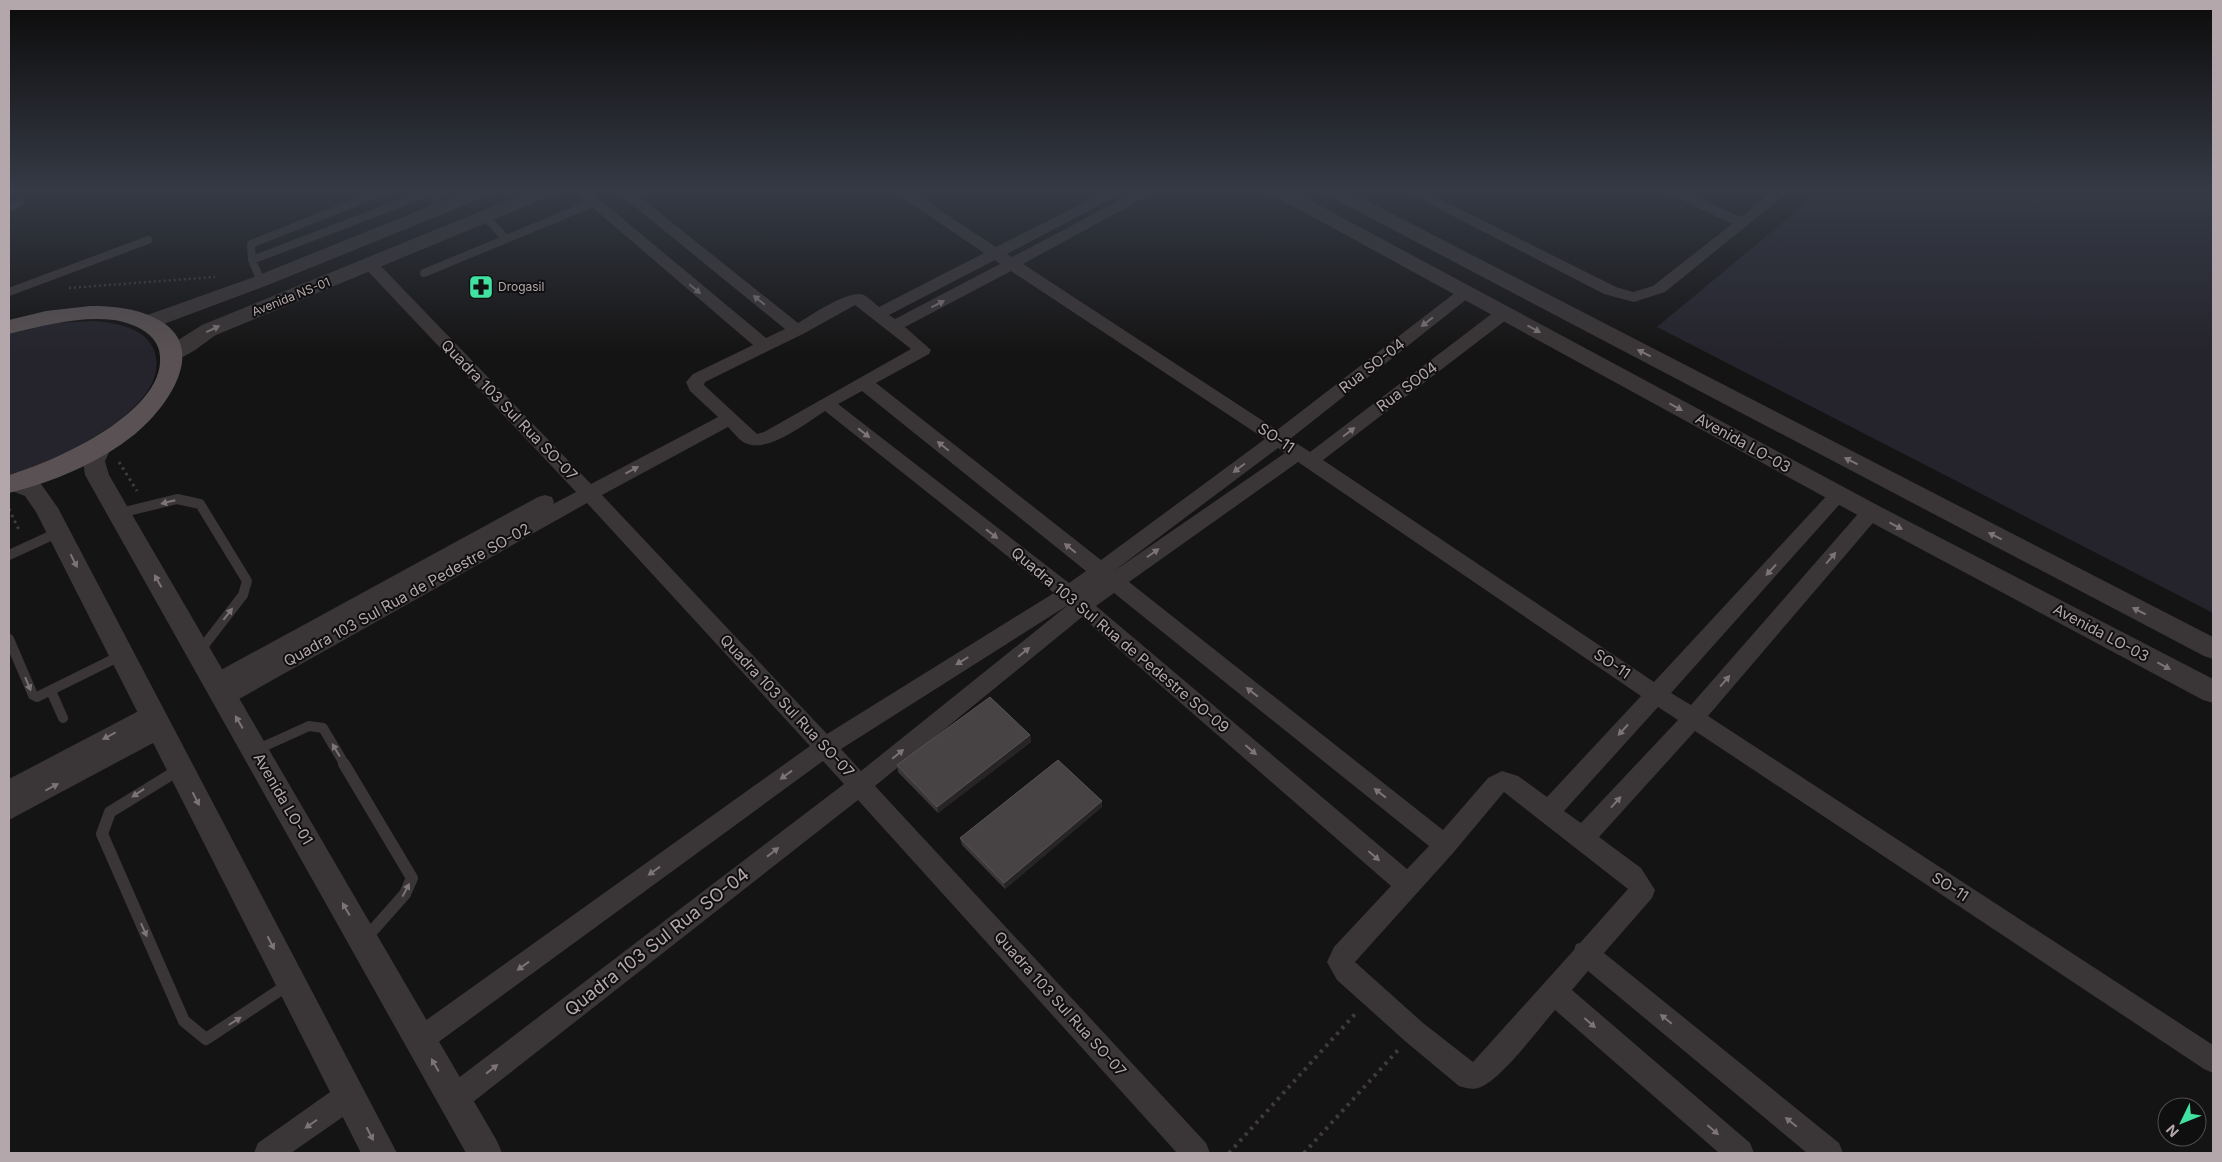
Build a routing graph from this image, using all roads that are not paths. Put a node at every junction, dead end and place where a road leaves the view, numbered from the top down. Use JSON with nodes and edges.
{"nodes":[{"id":1,"x":139,"y":243,"type":"edge"},
{"id":2,"x":254,"y":243,"type":"edge"},
{"id":3,"x":294,"y":243,"type":"edge"},
{"id":4,"x":344,"y":243,"type":"edge"},
{"id":5,"x":422,"y":243,"type":"edge"},
{"id":6,"x":496,"y":243,"type":"edge"},
{"id":7,"x":641,"y":243,"type":"edge"},
{"id":8,"x":688,"y":243,"type":"edge"},
{"id":9,"x":978,"y":243,"type":"edge"},
{"id":10,"x":1033,"y":243,"type":"edge"},
{"id":11,"x":1041,"y":243,"type":"edge"},
{"id":12,"x":1376,"y":243,"type":"edge"},
{"id":13,"x":1434,"y":243,"type":"edge"},
{"id":14,"x":1515,"y":243,"type":"edge"},
{"id":15,"x":1717,"y":243,"type":"edge"},
{"id":16,"x":252,"y":260,"type":"junction"},
{"id":17,"x":1004,"y":261,"type":"junction"},
{"id":18,"x":370,"y":264,"type":"junction"},
{"id":19,"x":424,"y":273,"type":"dead end"},
{"id":20,"x":258,"y":274,"type":"junction"},
{"id":21,"x":9,"y":292,"type":"edge"},
{"id":22,"x":1466,"y":292,"type":"junction"},
{"id":23,"x":879,"y":313,"type":"junction"},
{"id":24,"x":1504,"y":313,"type":"junction"},
{"id":25,"x":16,"y":320,"type":"edge"},
{"id":26,"x":146,"y":323,"type":"junction"},
{"id":27,"x":895,"y":326,"type":"junction"},
{"id":28,"x":797,"y":330,"type":"junction"},
{"id":29,"x":765,"y":346,"type":"junction"},
{"id":30,"x":172,"y":354,"type":"junction"},
{"id":31,"x":864,"y":383,"type":"junction"},
{"id":32,"x":826,"y":403,"type":"junction"},
{"id":33,"x":724,"y":414,"type":"junction"},
{"id":34,"x":1278,"y":439,"type":"junction"},
{"id":35,"x":111,"y":448,"type":"junction"},
{"id":36,"x":1304,"y":457,"type":"junction"},
{"id":37,"x":584,"y":488,"type":"junction"},
{"id":38,"x":11,"y":492,"type":"edge"},
{"id":39,"x":1840,"y":496,"type":"junction"},
{"id":40,"x":130,"y":505,"type":"junction"},
{"id":41,"x":1871,"y":512,"type":"junction"},
{"id":42,"x":59,"y":532,"type":"junction"},
{"id":43,"x":9,"y":555,"type":"edge"},
{"id":44,"x":1106,"y":577,"type":"junction"},
{"id":45,"x":1075,"y":600,"type":"junction"},
{"id":46,"x":9,"y":639,"type":"edge"},
{"id":47,"x":2213,"y":649,"type":"edge"},
{"id":48,"x":198,"y":652,"type":"junction"},
{"id":49,"x":122,"y":654,"type":"junction"},
{"id":50,"x":220,"y":690,"type":"junction"},
{"id":51,"x":51,"y":691,"type":"junction"},
{"id":52,"x":2213,"y":692,"type":"edge"},
{"id":53,"x":1656,"y":694,"type":"junction"},
{"id":54,"x":64,"y":718,"type":"dead end"},
{"id":55,"x":1693,"y":718,"type":"junction"},
{"id":56,"x":156,"y":721,"type":"junction"},
{"id":57,"x":825,"y":747,"type":"junction"},
{"id":58,"x":255,"y":750,"type":"junction"},
{"id":59,"x":181,"y":769,"type":"junction"},
{"id":60,"x":860,"y":785,"type":"junction"},
{"id":61,"x":9,"y":790,"type":"edge"},
{"id":62,"x":9,"y":810,"type":"edge"},
{"id":63,"x":1548,"y":812,"type":"junction"},
{"id":64,"x":1583,"y":838,"type":"junction"},
{"id":65,"x":1445,"y":845,"type":"junction"},
{"id":66,"x":1407,"y":884,"type":"junction"},
{"id":67,"x":364,"y":941,"type":"junction"},
{"id":68,"x":1586,"y":953,"type":"junction"},
{"id":69,"x":292,"y":982,"type":"junction"},
{"id":70,"x":1553,"y":991,"type":"junction"},
{"id":71,"x":420,"y":1040,"type":"junction"},
{"id":72,"x":2213,"y":1060,"type":"edge"},
{"id":73,"x":350,"y":1096,"type":"junction"},
{"id":74,"x":454,"y":1099,"type":"junction"},
{"id":75,"x":268,"y":1153,"type":"edge"},
{"id":76,"x":380,"y":1153,"type":"edge"},
{"id":77,"x":485,"y":1153,"type":"edge"},
{"id":78,"x":1196,"y":1153,"type":"edge"},
{"id":79,"x":1740,"y":1153,"type":"edge"},
{"id":80,"x":1829,"y":1153,"type":"edge"}],
"edges":[{"from":1,"to":21,"type":"lane"},
{"from":2,"to":16,"type":"lane"},
{"from":3,"to":16,"type":"lane"},
{"from":4,"to":20,"type":"street","name":"Avenida NS-01"},
{"from":5,"to":18,"type":"street","name":"Avenida NS-01"},
{"from":6,"to":19,"type":"lane"},
{"from":7,"to":29,"type":"street","one_way":true},
{"from":28,"to":8,"type":"street","one_way":true},
{"from":9,"to":17,"type":"street","name":"SO-11"},
{"from":10,"to":17,"type":"street"},
{"from":11,"to":17,"type":"street"},
{"from":12,"to":22,"type":"street","name":"Avenida LO-03"},
{"from":47,"to":13,"type":"street","one_way":true},
{"from":14,"to":15,"type":"street"},
{"from":16,"to":20,"type":"lane"},
{"from":17,"to":23,"type":"street"},
{"from":27,"to":17,"type":"street","one_way":true},
{"from":17,"to":34,"type":"street","name":"SO-11"},
{"from":30,"to":18,"type":"street","name":"Avenida NS-01","one_way":true},
{"from":18,"to":37,"type":"street","name":"Quadra 103 Sul Rua SO-07"},
{"from":20,"to":26,"type":"street","name":"Avenida NS-01"},
{"from":22,"to":24,"type":"street","name":"Avenida LO-03"},
{"from":22,"to":34,"type":"street","name":"Rua SO-04","one_way":true},
{"from":23,"to":27,"type":"street"},
{"from":23,"to":28,"type":"street"},
{"from":36,"to":24,"type":"street","name":"Rua SO04","one_way":true},
{"from":24,"to":39,"type":"street","name":"Avenida LO-03","one_way":true},
{"from":25,"to":26,"type":"main road"},
{"from":26,"to":30,"type":"main road"},
{"from":27,"to":31,"type":"street"},
{"from":28,"to":29,"type":"street"},
{"from":29,"to":33,"type":"street"},
{"from":30,"to":35,"type":"main road"},
{"from":31,"to":32,"type":"street"},
{"from":44,"to":31,"type":"street","one_way":true},
{"from":32,"to":33,"type":"street"},
{"from":32,"to":45,"type":"street","name":"Quadra 103 Sul Rua de Pedestre SO-09","one_way":true},
{"from":33,"to":37,"type":"street","name":"Quadra 103 Sul Rua de Pedestre SO-02"},
{"from":34,"to":36,"type":"street","name":"SO-11"},
{"from":34,"to":44,"type":"street","name":"Rua SO-04","one_way":true},
{"from":35,"to":38,"type":"main road"},
{"from":35,"to":40,"type":"street","name":"Avenida LO-01"},
{"from":44,"to":36,"type":"street","name":"Rua SO04","one_way":true},
{"from":36,"to":53,"type":"street","name":"SO-11"},
{"from":37,"to":50,"type":"street","name":"Quadra 103 Sul Rua de Pedestre SO-02"},
{"from":37,"to":57,"type":"street","name":"Quadra 103 Sul Rua SO-07"},
{"from":38,"to":42,"type":"street"},
{"from":39,"to":41,"type":"street","name":"Avenida LO-03"},
{"from":39,"to":53,"type":"street","one_way":true},
{"from":48,"to":40,"type":"street","name":"Avenida LO-01","one_way":true},
{"from":48,"to":40,"type":"lane","one_way":true},
{"from":41,"to":52,"type":"street","name":"Avenida LO-03","one_way":true},
{"from":55,"to":41,"type":"street","one_way":true},
{"from":42,"to":43,"type":"lane"},
{"from":42,"to":49,"type":"street","one_way":true},
{"from":44,"to":45,"type":"street"},
{"from":65,"to":44,"type":"street","one_way":true},
{"from":45,"to":57,"type":"street","one_way":true},
{"from":60,"to":45,"type":"street","name":"Quadra 103 Sul Rua SO-04","one_way":true},
{"from":45,"to":66,"type":"street","name":"Quadra 103 Sul Rua de Pedestre SO-09","one_way":true},
{"from":46,"to":51,"type":"lane","one_way":true},
{"from":48,"to":50,"type":"street","name":"Avenida LO-01"},
{"from":49,"to":51,"type":"lane"},
{"from":49,"to":56,"type":"street"},
{"from":58,"to":50,"type":"street","name":"Avenida LO-01","one_way":true},
{"from":51,"to":54,"type":"lane"},
{"from":53,"to":55,"type":"street","name":"SO-11"},
{"from":53,"to":63,"type":"street","one_way":true},
{"from":64,"to":55,"type":"street","one_way":true},
{"from":55,"to":72,"type":"street","name":"SO-11"},
{"from":56,"to":59,"type":"street"},
{"from":56,"to":61,"type":"street","one_way":true},
{"from":62,"to":56,"type":"street","one_way":true},
{"from":57,"to":60,"type":"street","name":"Quadra 103 Sul Rua SO-07"},
{"from":57,"to":71,"type":"street","one_way":true},
{"from":67,"to":58,"type":"street","name":"Avenida LO-01","one_way":true},
{"from":67,"to":58,"type":"lane","one_way":true},
{"from":59,"to":69,"type":"street","one_way":true},
{"from":59,"to":69,"type":"lane","one_way":true},
{"from":74,"to":60,"type":"street","name":"Quadra 103 Sul Rua SO-04","one_way":true},
{"from":60,"to":78,"type":"street","name":"Quadra 103 Sul Rua SO-07"},
{"from":63,"to":64,"type":"street"},
{"from":63,"to":65,"type":"street"},
{"from":64,"to":68,"type":"street"},
{"from":65,"to":66,"type":"street"},
{"from":66,"to":70,"type":"street"},
{"from":67,"to":71,"type":"street","name":"Avenida LO-01"},
{"from":68,"to":70,"type":"street"},
{"from":80,"to":68,"type":"street","one_way":true},
{"from":69,"to":73,"type":"street"},
{"from":70,"to":79,"type":"street","one_way":true},
{"from":74,"to":71,"type":"street","name":"Avenida LO-01","one_way":true},
{"from":73,"to":75,"type":"street","one_way":true},
{"from":73,"to":76,"type":"street","one_way":true},
{"from":74,"to":77,"type":"street","name":"Avenida LO-01"}]}
